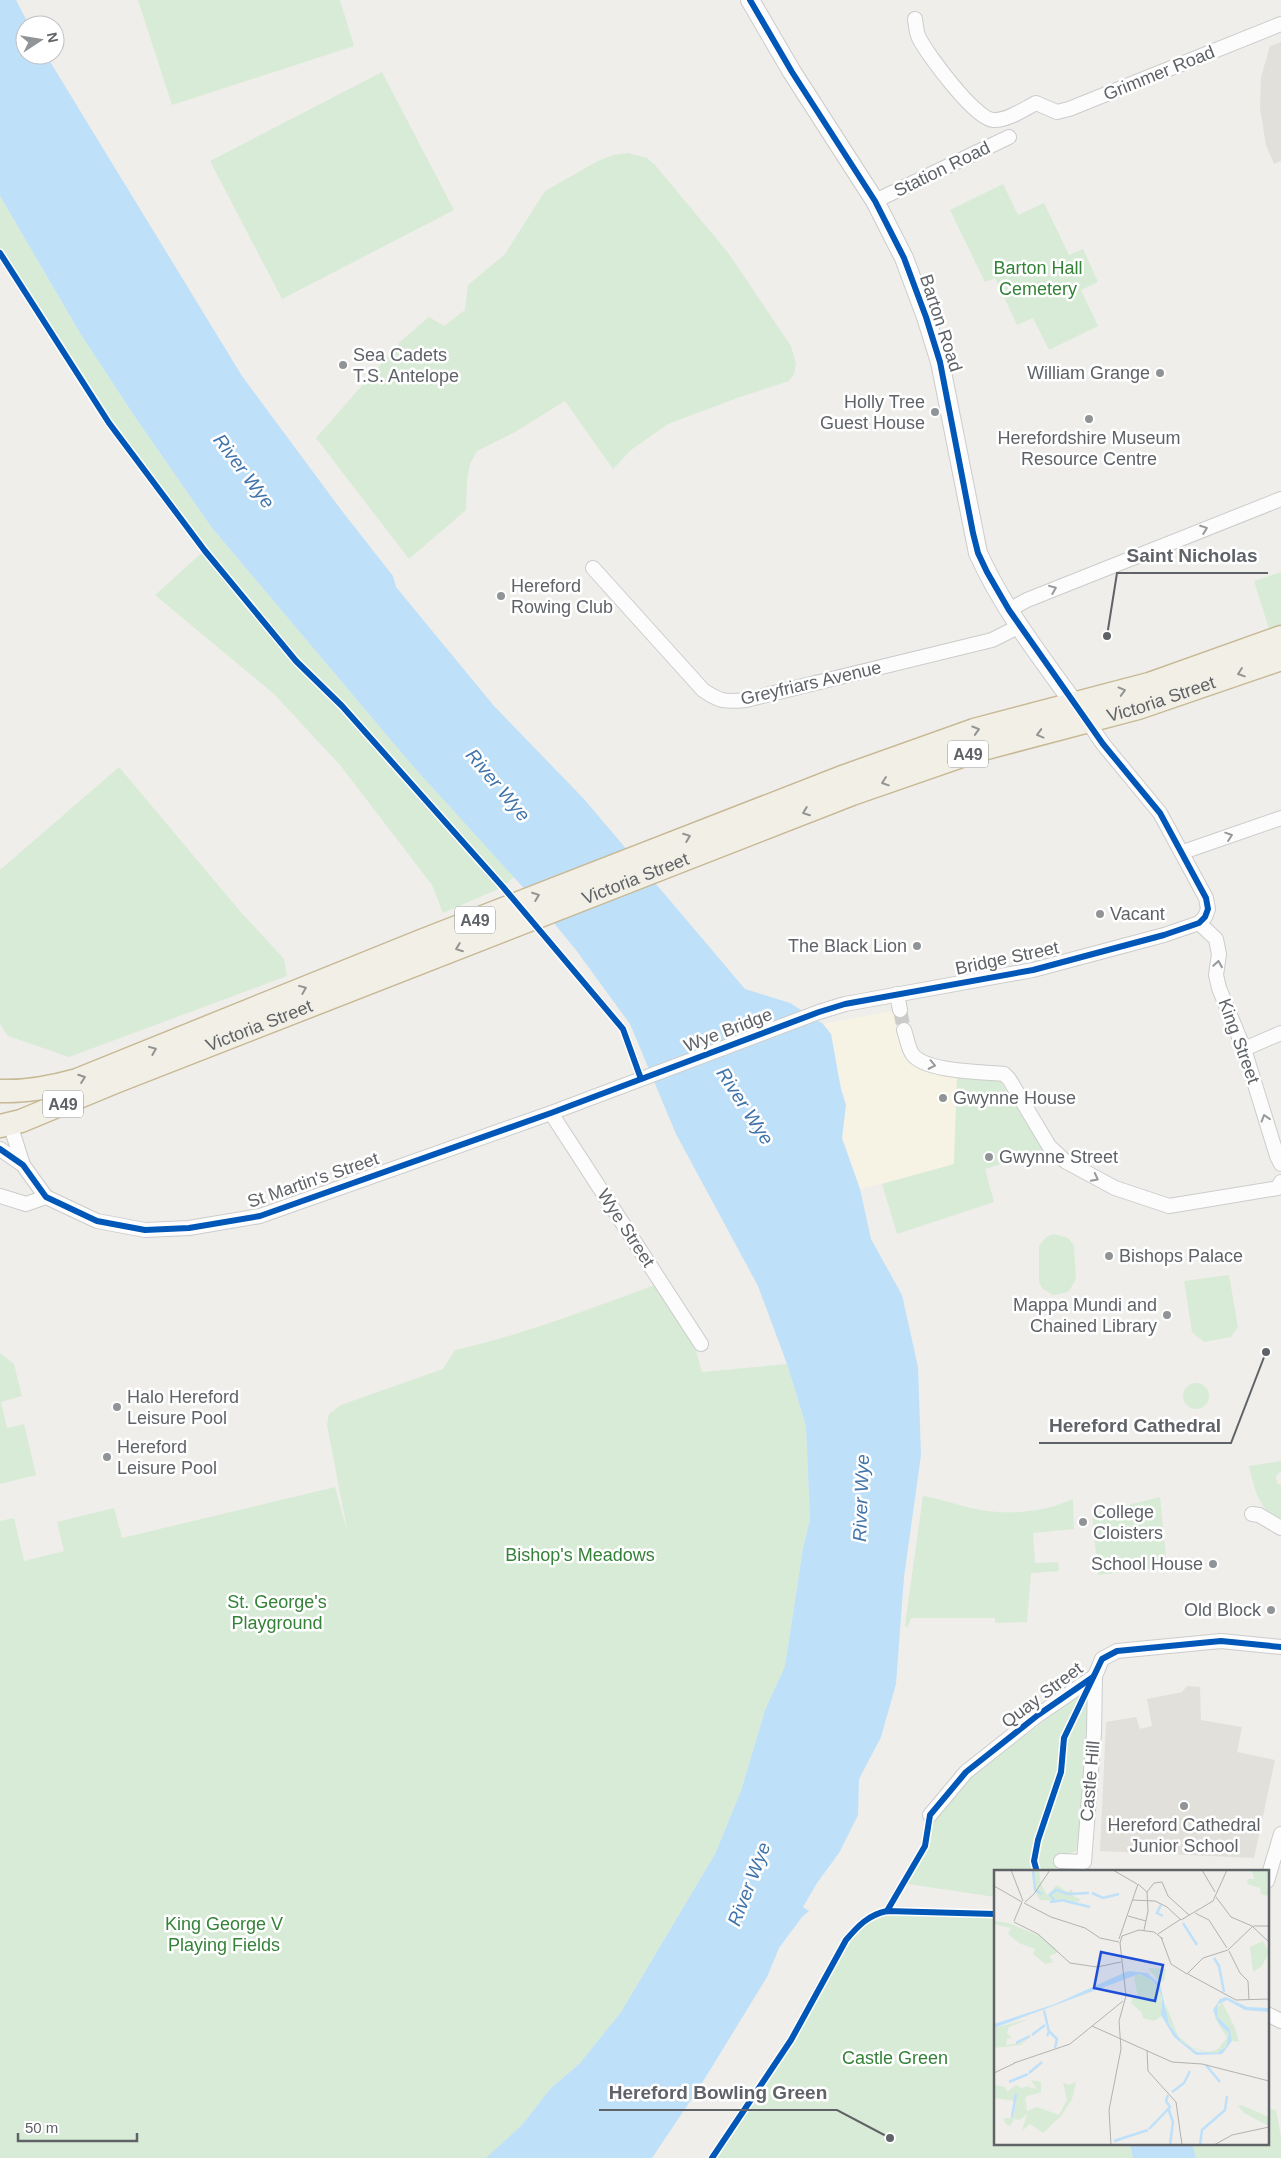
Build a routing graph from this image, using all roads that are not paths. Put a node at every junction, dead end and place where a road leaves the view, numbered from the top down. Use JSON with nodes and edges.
{"nodes":[{"id":1,"x":750,"y":0,"type":"edge"},
{"id":2,"x":914,"y":19,"type":"dead end"},
{"id":3,"x":1281,"y":24,"type":"edge"},
{"id":4,"x":1009,"y":137,"type":"dead end"},
{"id":5,"x":876,"y":200,"type":"junction"},
{"id":6,"x":1281,"y":499,"type":"edge"},
{"id":7,"x":592,"y":568,"type":"dead end"},
{"id":8,"x":1009,"y":610,"type":"junction"},
{"id":9,"x":1020,"y":626,"type":"junction"},
{"id":10,"x":1281,"y":637,"type":"edge"},
{"id":11,"x":1281,"y":659,"type":"edge"},
{"id":12,"x":1074,"y":704,"type":"junction"},
{"id":13,"x":1088,"y":722,"type":"junction"},
{"id":14,"x":848,"y":785,"type":"junction"},
{"id":15,"x":1281,"y":818,"type":"edge"},
{"id":16,"x":1183,"y":852,"type":"junction"},
{"id":17,"x":1199,"y":923,"type":"junction"},
{"id":18,"x":897,"y":994,"type":"junction"},
{"id":19,"x":900,"y":1010,"type":"tunnel mouth"},
{"id":20,"x":819,"y":1012,"type":"joint"},
{"id":21,"x":904,"y":1030,"type":"tunnel mouth"},
{"id":22,"x":1281,"y":1033,"type":"edge"},
{"id":23,"x":1244,"y":1049,"type":"junction"},
{"id":24,"x":111,"y":1075,"type":"junction"},
{"id":25,"x":648,"y":1076,"type":"joint"},
{"id":26,"x":0,"y":1091,"type":"edge"},
{"id":27,"x":551,"y":1113,"type":"junction"},
{"id":28,"x":3,"y":1120,"type":"edge"},
{"id":29,"x":0,"y":1149,"type":"edge"},
{"id":30,"x":1281,"y":1164,"type":"edge"},
{"id":31,"x":23,"y":1165,"type":"junction"},
{"id":32,"x":1281,"y":1182,"type":"edge"},
{"id":33,"x":0,"y":1196,"type":"edge"},
{"id":34,"x":46,"y":1198,"type":"junction"},
{"id":35,"x":700,"y":1344,"type":"dead end"},
{"id":36,"x":1252,"y":1514,"type":"dead end"},
{"id":37,"x":1281,"y":1528,"type":"edge"},
{"id":38,"x":1281,"y":1647,"type":"edge"},
{"id":39,"x":1095,"y":1676,"type":"junction"},
{"id":40,"x":930,"y":1815,"type":"dead end"},
{"id":41,"x":1281,"y":1834,"type":"edge"},
{"id":42,"x":1061,"y":1861,"type":"dead end"},
{"id":43,"x":1268,"y":1878,"type":"edge"},
{"id":44,"x":1268,"y":2014,"type":"edge"},
{"id":45,"x":1281,"y":2021,"type":"edge"}],
"edges":[{"from":1,"to":5,"type":"street","name":"Barton Road"},
{"from":2,"to":3,"type":"street","name":"Grimmer Road"},
{"from":4,"to":5,"type":"street","name":"Station Road"},
{"from":5,"to":8,"type":"street","name":"Barton Road"},
{"from":8,"to":6,"type":"street","one_way":true},
{"from":7,"to":9,"type":"street","name":"Greyfriars Avenue"},
{"from":8,"to":9,"type":"street","name":"Barton Road"},
{"from":9,"to":12,"type":"street","name":"Barton Road"},
{"from":12,"to":10,"type":"highway","name":"Victoria Street","number":"A49","one_way":true},
{"from":11,"to":13,"type":"highway","name":"Victoria Street","number":"A49","one_way":true},
{"from":12,"to":13,"type":"street","name":"Barton Road"},
{"from":14,"to":12,"type":"highway","name":"Victoria Street","number":"A49","one_way":true},
{"from":13,"to":14,"type":"highway","name":"Victoria Street","number":"A49","one_way":true},
{"from":13,"to":16,"type":"street"},
{"from":14,"to":24,"type":"highway","name":"Victoria Street","number":"A49"},
{"from":16,"to":15,"type":"street","one_way":true},
{"from":16,"to":17,"type":"street"},
{"from":17,"to":18,"type":"street","name":"Bridge Street"},
{"from":23,"to":17,"type":"street","name":"King Street","one_way":true},
{"from":18,"to":19,"type":"street"},
{"from":18,"to":20,"type":"street","name":"Bridge Street"},
{"from":20,"to":25,"type":"street","name":"Wye Bridge"},
{"from":21,"to":32,"type":"street","one_way":true},
{"from":22,"to":23,"type":"street"},
{"from":30,"to":23,"type":"street","name":"King Street","one_way":true},
{"from":26,"to":24,"type":"highway","name":"Victoria Street","number":"A49","one_way":true},
{"from":24,"to":28,"type":"highway","name":"Victoria Street","number":"A49"},
{"from":25,"to":27,"type":"street","name":"St Martin's Street"},
{"from":27,"to":34,"type":"street","name":"St Martin's Street"},
{"from":27,"to":35,"type":"street","name":"Wye Street"},
{"from":28,"to":31,"type":"street"},
{"from":29,"to":31,"type":"street"},
{"from":31,"to":34,"type":"street"},
{"from":33,"to":34,"type":"street"},
{"from":36,"to":37,"type":"street"},
{"from":38,"to":39,"type":"street","name":"Quay Street"},
{"from":39,"to":40,"type":"street","name":"Quay Street"},
{"from":39,"to":42,"type":"street","name":"Castle Hill"},
{"from":41,"to":43,"type":"street"},
{"from":44,"to":45,"type":"street"}]}
